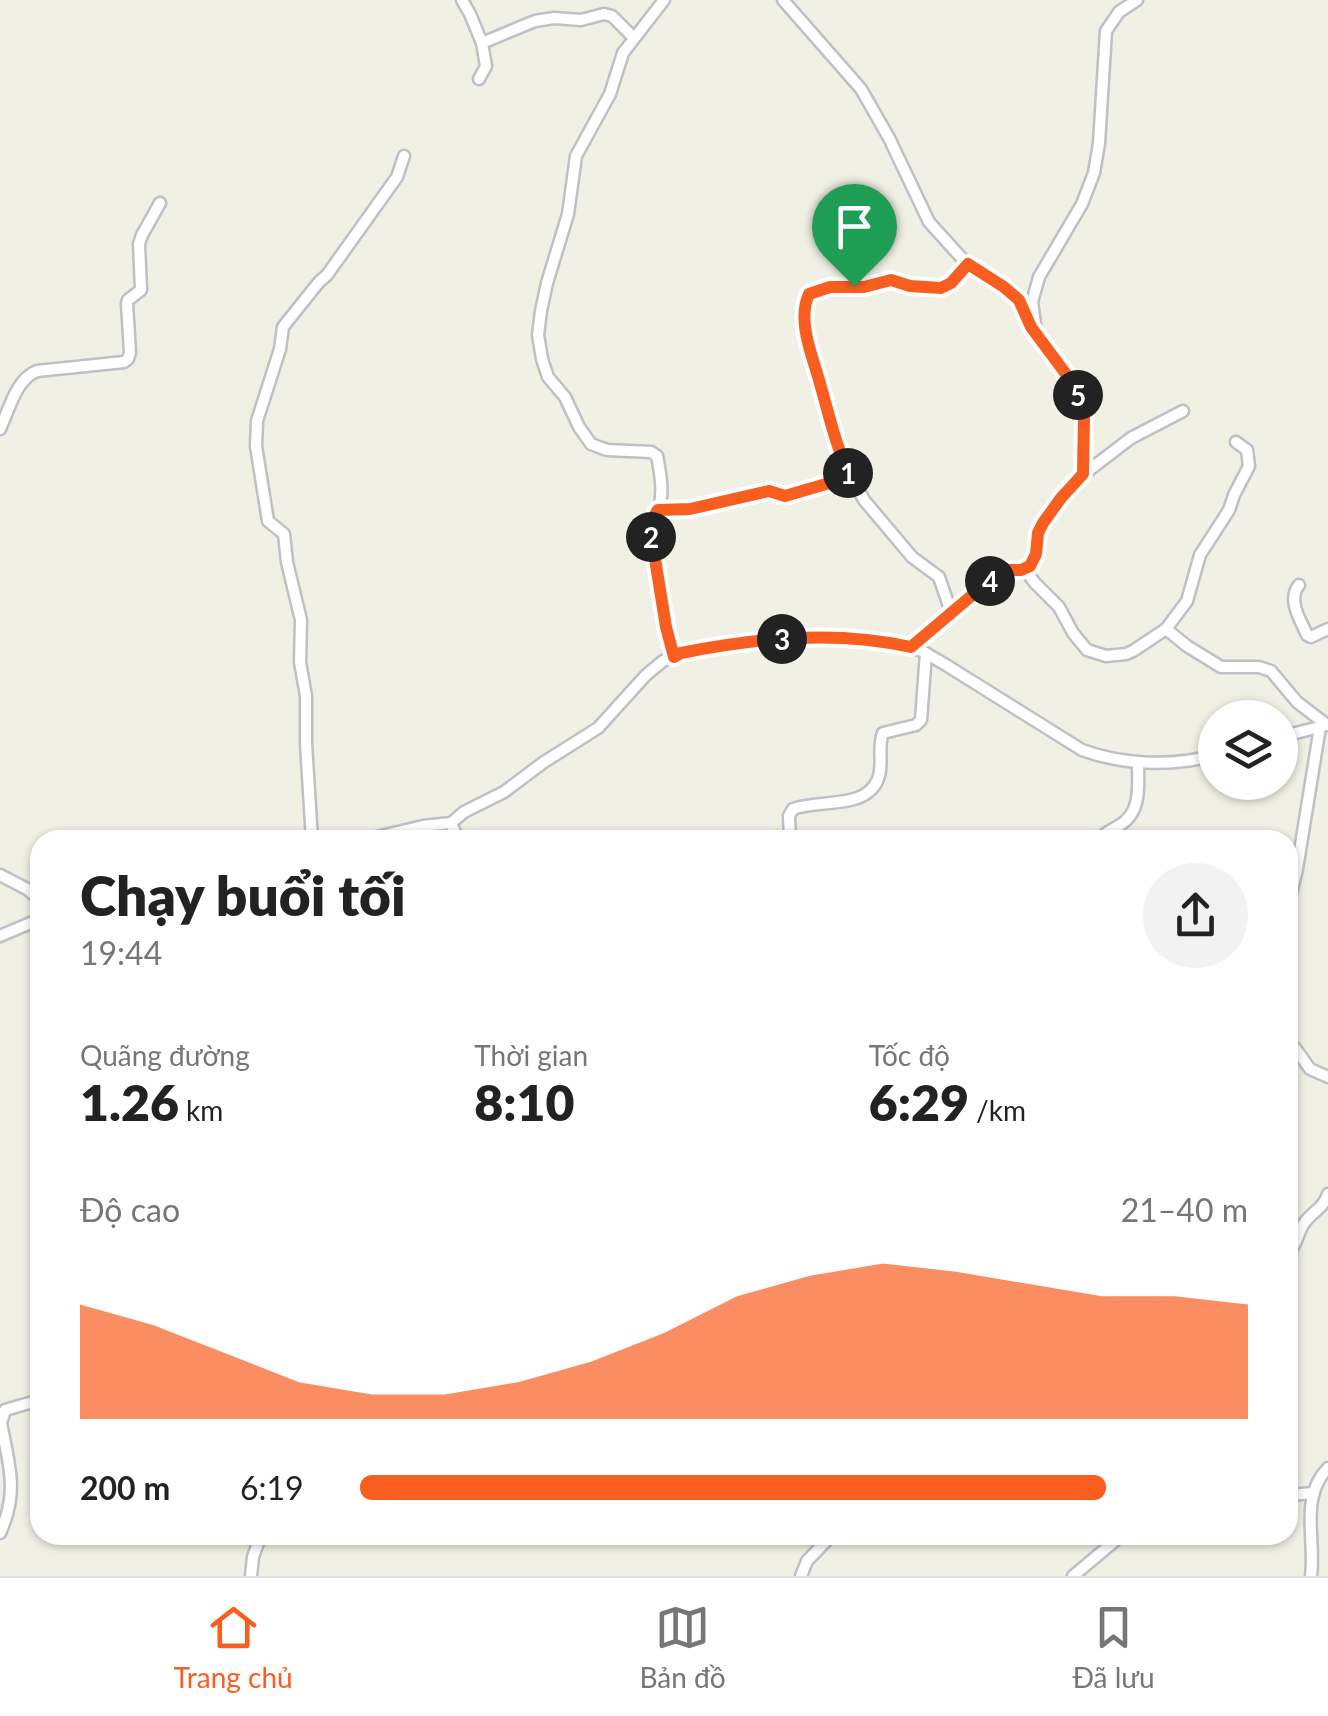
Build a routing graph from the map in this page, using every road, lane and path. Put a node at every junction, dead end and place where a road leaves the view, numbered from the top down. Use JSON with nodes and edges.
{"nodes":[{"id":1,"x":462,"y":0,"type":"edge"},
{"id":2,"x":664,"y":0,"type":"edge"},
{"id":3,"x":783,"y":0,"type":"edge"},
{"id":4,"x":1137,"y":0,"type":"edge"},
{"id":5,"x":634,"y":38,"type":"junction"},
{"id":6,"x":482,"y":43,"type":"junction"},
{"id":7,"x":479,"y":79,"type":"dead end"},
{"id":8,"x":404,"y":156,"type":"dead end"},
{"id":9,"x":160,"y":204,"type":"dead end"},
{"id":10,"x":968,"y":264,"type":"junction"},
{"id":11,"x":1039,"y":337,"type":"junction"},
{"id":12,"x":1183,"y":411,"type":"dead end"},
{"id":13,"x":0,"y":429,"type":"edge"},
{"id":14,"x":1236,"y":442,"type":"dead end"},
{"id":15,"x":1083,"y":474,"type":"junction"},
{"id":16,"x":850,"y":477,"type":"junction"},
{"id":17,"x":658,"y":510,"type":"junction"},
{"id":18,"x":1021,"y":570,"type":"junction"},
{"id":19,"x":1298,"y":584,"type":"dead end"},
{"id":20,"x":951,"y":612,"type":"junction"},
{"id":21,"x":1328,"y":628,"type":"edge"},
{"id":22,"x":1166,"y":629,"type":"junction"},
{"id":23,"x":911,"y":647,"type":"junction"},
{"id":24,"x":926,"y":653,"type":"junction"},
{"id":25,"x":674,"y":657,"type":"junction"},
{"id":26,"x":1325,"y":725,"type":"edge"},
{"id":27,"x":1298,"y":733,"type":"edge"},
{"id":28,"x":1198,"y":760,"type":"edge"},
{"id":29,"x":1138,"y":762,"type":"junction"},
{"id":30,"x":452,"y":823,"type":"junction"},
{"id":31,"x":311,"y":830,"type":"edge"},
{"id":32,"x":406,"y":830,"type":"edge"},
{"id":33,"x":454,"y":830,"type":"edge"},
{"id":34,"x":790,"y":830,"type":"edge"},
{"id":35,"x":1111,"y":830,"type":"edge"},
{"id":36,"x":1298,"y":864,"type":"edge"},
{"id":37,"x":0,"y":875,"type":"edge"},
{"id":38,"x":30,"y":892,"type":"edge"},
{"id":39,"x":30,"y":922,"type":"edge"},
{"id":40,"x":0,"y":936,"type":"edge"},
{"id":41,"x":1298,"y":1052,"type":"edge"},
{"id":42,"x":1328,"y":1078,"type":"edge"},
{"id":43,"x":1328,"y":1194,"type":"edge"},
{"id":44,"x":1298,"y":1242,"type":"edge"},
{"id":45,"x":30,"y":1403,"type":"edge"},
{"id":46,"x":1328,"y":1468,"type":"edge"},
{"id":47,"x":1314,"y":1493,"type":"junction"},
{"id":48,"x":1298,"y":1494,"type":"edge"},
{"id":49,"x":0,"y":1533,"type":"edge"},
{"id":50,"x":258,"y":1545,"type":"edge"},
{"id":51,"x":822,"y":1545,"type":"edge"},
{"id":52,"x":1110,"y":1545,"type":"edge"},
{"id":53,"x":250,"y":1576,"type":"edge"},
{"id":54,"x":801,"y":1576,"type":"edge"},
{"id":55,"x":1073,"y":1576,"type":"edge"},
{"id":56,"x":1311,"y":1576,"type":"edge"}],
"edges":[{"from":1,"to":6,"type":"street"},
{"from":2,"to":5,"type":"street"},
{"from":3,"to":10,"type":"street"},
{"from":4,"to":11,"type":"street"},
{"from":5,"to":6,"type":"street"},
{"from":5,"to":17,"type":"street"},
{"from":6,"to":7,"type":"street"},
{"from":8,"to":31,"type":"street"},
{"from":9,"to":13,"type":"street"},
{"from":10,"to":11,"type":"street"},
{"from":10,"to":16,"type":"street"},
{"from":11,"to":15,"type":"street"},
{"from":12,"to":15,"type":"street"},
{"from":14,"to":22,"type":"street"},
{"from":15,"to":18,"type":"street"},
{"from":16,"to":17,"type":"street"},
{"from":16,"to":20,"type":"street"},
{"from":17,"to":25,"type":"street"},
{"from":18,"to":20,"type":"street"},
{"from":18,"to":22,"type":"street"},
{"from":19,"to":21,"type":"street"},
{"from":20,"to":23,"type":"street"},
{"from":22,"to":26,"type":"street"},
{"from":23,"to":24,"type":"street"},
{"from":23,"to":25,"type":"street"},
{"from":24,"to":29,"type":"street"},
{"from":24,"to":34,"type":"street"},
{"from":25,"to":30,"type":"street"},
{"from":26,"to":27,"type":"street"},
{"from":26,"to":36,"type":"street"},
{"from":28,"to":29,"type":"street"},
{"from":29,"to":35,"type":"street"},
{"from":30,"to":32,"type":"street"},
{"from":30,"to":33,"type":"street"},
{"from":37,"to":38,"type":"street"},
{"from":39,"to":40,"type":"street"},
{"from":41,"to":42,"type":"street"},
{"from":43,"to":44,"type":"street"},
{"from":45,"to":49,"type":"street"},
{"from":46,"to":47,"type":"street"},
{"from":47,"to":48,"type":"street"},
{"from":47,"to":56,"type":"street"},
{"from":50,"to":53,"type":"street"},
{"from":51,"to":54,"type":"street"},
{"from":52,"to":55,"type":"street"}]}
